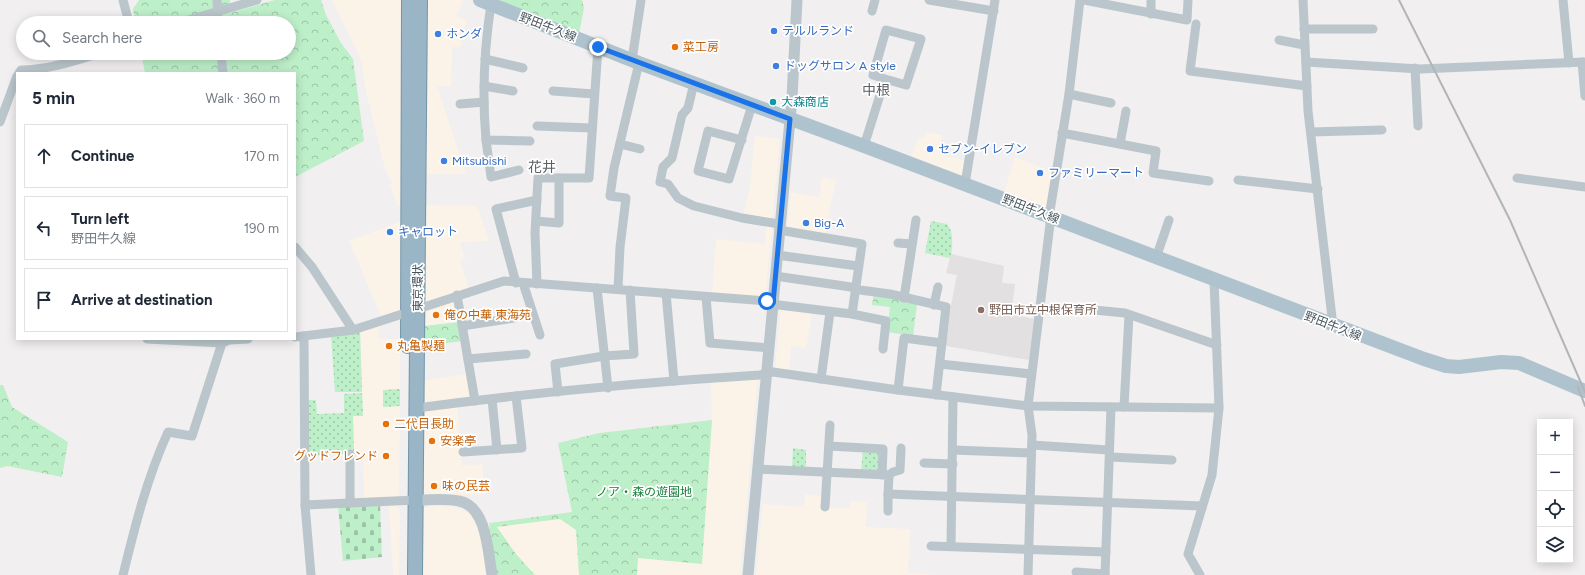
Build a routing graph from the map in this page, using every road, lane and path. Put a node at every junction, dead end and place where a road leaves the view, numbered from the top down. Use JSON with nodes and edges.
{"nodes":[{"id":1,"x":122,"y":0,"type":"edge"},
{"id":2,"x":217,"y":0,"type":"edge"},
{"id":3,"x":257,"y":0,"type":"edge"},
{"id":4,"x":409,"y":0,"type":"edge"},
{"id":5,"x":420,"y":0,"type":"edge"},
{"id":6,"x":640,"y":0,"type":"edge"},
{"id":7,"x":798,"y":0,"type":"edge"},
{"id":8,"x":875,"y":0,"type":"edge"},
{"id":9,"x":929,"y":0,"type":"edge"},
{"id":10,"x":995,"y":0,"type":"edge"},
{"id":11,"x":1080,"y":0,"type":"edge"},
{"id":12,"x":1084,"y":0,"type":"edge"},
{"id":13,"x":1151,"y":0,"type":"edge"},
{"id":14,"x":1188,"y":0,"type":"edge"},
{"id":15,"x":1303,"y":0,"type":"edge"},
{"id":16,"x":1563,"y":0,"type":"edge"},
{"id":17,"x":486,"y":2,"type":"edge"},
{"id":18,"x":1115,"y":3,"type":"edge"},
{"id":19,"x":872,"y":11,"type":"dead end"},
{"id":20,"x":994,"y":11,"type":"junction"},
{"id":21,"x":217,"y":12,"type":"junction"},
{"id":22,"x":1151,"y":14,"type":"junction"},
{"id":23,"x":127,"y":16,"type":"edge"},
{"id":24,"x":203,"y":16,"type":"edge"},
{"id":25,"x":217,"y":16,"type":"edge"},
{"id":26,"x":1196,"y":24,"type":"dead end"},
{"id":27,"x":1304,"y":29,"type":"junction"},
{"id":28,"x":1373,"y":29,"type":"dead end"},
{"id":29,"x":1279,"y":40,"type":"dead end"},
{"id":30,"x":1304,"y":45,"type":"junction"},
{"id":31,"x":598,"y":47,"type":"junction"},
{"id":32,"x":485,"y":59,"type":"junction"},
{"id":33,"x":77,"y":60,"type":"edge"},
{"id":34,"x":222,"y":60,"type":"edge"},
{"id":35,"x":636,"y":61,"type":"junction"},
{"id":36,"x":1306,"y":62,"type":"junction"},
{"id":37,"x":1584,"y":62,"type":"edge"},
{"id":38,"x":1569,"y":63,"type":"junction"},
{"id":39,"x":523,"y":68,"type":"dead end"},
{"id":40,"x":1415,"y":68,"type":"junction"},
{"id":41,"x":35,"y":71,"type":"edge"},
{"id":42,"x":20,"y":72,"type":"edge"},
{"id":43,"x":223,"y":72,"type":"edge"},
{"id":44,"x":16,"y":79,"type":"edge"},
{"id":45,"x":885,"y":79,"type":"junction"},
{"id":46,"x":694,"y":83,"type":"junction"},
{"id":47,"x":484,"y":86,"type":"junction"},
{"id":48,"x":1307,"y":86,"type":"junction"},
{"id":49,"x":513,"y":91,"type":"dead end"},
{"id":50,"x":553,"y":91,"type":"dead end"},
{"id":51,"x":594,"y":94,"type":"junction"},
{"id":52,"x":1069,"y":94,"type":"junction"},
{"id":53,"x":1585,"y":96,"type":"edge"},
{"id":54,"x":484,"y":102,"type":"junction"},
{"id":55,"x":1110,"y":103,"type":"dead end"},
{"id":56,"x":460,"y":104,"type":"dead end"},
{"id":57,"x":752,"y":105,"type":"junction"},
{"id":58,"x":1126,"y":112,"type":"dead end"},
{"id":59,"x":790,"y":119,"type":"junction"},
{"id":60,"x":0,"y":122,"type":"edge"},
{"id":61,"x":537,"y":126,"type":"dead end"},
{"id":62,"x":1418,"y":126,"type":"dead end"},
{"id":63,"x":592,"y":128,"type":"junction"},
{"id":64,"x":1382,"y":130,"type":"dead end"},
{"id":65,"x":1062,"y":132,"type":"junction"},
{"id":66,"x":1311,"y":132,"type":"junction"},
{"id":67,"x":486,"y":140,"type":"junction"},
{"id":68,"x":742,"y":140,"type":"junction"},
{"id":69,"x":530,"y":141,"type":"dead end"},
{"id":70,"x":620,"y":144,"type":"junction"},
{"id":71,"x":1120,"y":144,"type":"junction"},
{"id":72,"x":864,"y":146,"type":"junction"},
{"id":73,"x":640,"y":149,"type":"dead end"},
{"id":74,"x":519,"y":170,"type":"dead end"},
{"id":75,"x":559,"y":178,"type":"junction"},
{"id":76,"x":1517,"y":178,"type":"dead end"},
{"id":77,"x":1238,"y":180,"type":"dead end"},
{"id":78,"x":1209,"y":181,"type":"dead end"},
{"id":79,"x":965,"y":184,"type":"junction"},
{"id":80,"x":1585,"y":187,"type":"edge"},
{"id":81,"x":1318,"y":189,"type":"junction"},
{"id":82,"x":536,"y":200,"type":"junction"},
{"id":83,"x":1049,"y":217,"type":"junction"},
{"id":84,"x":916,"y":220,"type":"dead end"},
{"id":85,"x":1169,"y":220,"type":"dead end"},
{"id":86,"x":536,"y":221,"type":"junction"},
{"id":87,"x":779,"y":227,"type":"junction"},
{"id":88,"x":898,"y":243,"type":"dead end"},
{"id":89,"x":912,"y":244,"type":"junction"},
{"id":90,"x":296,"y":248,"type":"edge"},
{"id":91,"x":777,"y":255,"type":"junction"},
{"id":92,"x":1156,"y":258,"type":"junction"},
{"id":93,"x":858,"y":266,"type":"junction"},
{"id":94,"x":775,"y":276,"type":"junction"},
{"id":95,"x":1214,"y":280,"type":"junction"},
{"id":96,"x":520,"y":283,"type":"junction"},
{"id":97,"x":537,"y":284,"type":"junction"},
{"id":98,"x":938,"y":287,"type":"dead end"},
{"id":99,"x":597,"y":288,"type":"junction"},
{"id":100,"x":618,"y":289,"type":"junction"},
{"id":101,"x":856,"y":289,"type":"junction"},
{"id":102,"x":630,"y":290,"type":"junction"},
{"id":103,"x":666,"y":293,"type":"junction"},
{"id":104,"x":457,"y":295,"type":"junction"},
{"id":105,"x":706,"y":297,"type":"junction"},
{"id":106,"x":904,"y":298,"type":"junction"},
{"id":107,"x":773,"y":303,"type":"junction"},
{"id":108,"x":934,"y":305,"type":"junction"},
{"id":109,"x":1084,"y":309,"type":"dead end"},
{"id":110,"x":413,"y":310,"type":"junction"},
{"id":111,"x":830,"y":312,"type":"junction"},
{"id":112,"x":852,"y":314,"type":"junction"},
{"id":113,"x":1129,"y":315,"type":"junction"},
{"id":114,"x":514,"y":318,"type":"dead end"},
{"id":115,"x":462,"y":326,"type":"junction"},
{"id":116,"x":1333,"y":326,"type":"junction"},
{"id":117,"x":353,"y":330,"type":"junction"},
{"id":118,"x":540,"y":335,"type":"dead end"},
{"id":119,"x":300,"y":336,"type":"edge"},
{"id":120,"x":166,"y":340,"type":"edge"},
{"id":121,"x":230,"y":340,"type":"edge"},
{"id":122,"x":222,"y":343,"type":"junction"},
{"id":123,"x":942,"y":343,"type":"junction"},
{"id":124,"x":1217,"y":345,"type":"junction"},
{"id":125,"x":769,"y":348,"type":"junction"},
{"id":126,"x":883,"y":349,"type":"dead end"},
{"id":127,"x":526,"y":354,"type":"dead end"},
{"id":128,"x":604,"y":356,"type":"junction"},
{"id":129,"x":468,"y":359,"type":"junction"},
{"id":130,"x":940,"y":364,"type":"junction"},
{"id":131,"x":767,"y":373,"type":"junction"},
{"id":132,"x":1031,"y":374,"type":"junction"},
{"id":133,"x":821,"y":379,"type":"junction"},
{"id":134,"x":674,"y":380,"type":"junction"},
{"id":135,"x":608,"y":388,"type":"junction"},
{"id":136,"x":898,"y":390,"type":"junction"},
{"id":137,"x":1585,"y":391,"type":"edge"},
{"id":138,"x":558,"y":392,"type":"junction"},
{"id":139,"x":936,"y":395,"type":"junction"},
{"id":140,"x":516,"y":396,"type":"junction"},
{"id":141,"x":953,"y":397,"type":"junction"},
{"id":142,"x":492,"y":399,"type":"junction"},
{"id":143,"x":475,"y":401,"type":"junction"},
{"id":144,"x":1028,"y":406,"type":"junction"},
{"id":145,"x":1110,"y":407,"type":"junction"},
{"id":146,"x":1124,"y":407,"type":"junction"},
{"id":147,"x":417,"y":408,"type":"junction"},
{"id":148,"x":1219,"y":408,"type":"junction"},
{"id":149,"x":830,"y":425,"type":"dead end"},
{"id":150,"x":829,"y":446,"type":"junction"},
{"id":151,"x":901,"y":448,"type":"dead end"},
{"id":152,"x":1032,"y":449,"type":"junction"},
{"id":153,"x":497,"y":450,"type":"junction"},
{"id":154,"x":953,"y":450,"type":"junction"},
{"id":155,"x":463,"y":452,"type":"dead end"},
{"id":156,"x":350,"y":454,"type":"dead end"},
{"id":157,"x":1109,"y":454,"type":"junction"},
{"id":158,"x":1172,"y":460,"type":"dead end"},
{"id":159,"x":924,"y":463,"type":"dead end"},
{"id":160,"x":953,"y":464,"type":"junction"},
{"id":161,"x":758,"y":469,"type":"junction"},
{"id":162,"x":828,"y":472,"type":"junction"},
{"id":163,"x":885,"y":475,"type":"junction"},
{"id":164,"x":888,"y":494,"type":"junction"},
{"id":165,"x":951,"y":497,"type":"junction"},
{"id":166,"x":1030,"y":500,"type":"junction"},
{"id":167,"x":412,"y":501,"type":"junction"},
{"id":168,"x":350,"y":502,"type":"junction"},
{"id":169,"x":1108,"y":503,"type":"junction"},
{"id":170,"x":305,"y":505,"type":"junction"},
{"id":171,"x":1202,"y":506,"type":"junction"},
{"id":172,"x":825,"y":507,"type":"dead end"},
{"id":173,"x":888,"y":512,"type":"dead end"},
{"id":174,"x":931,"y":546,"type":"dead end"},
{"id":175,"x":951,"y":546,"type":"junction"},
{"id":176,"x":1029,"y":550,"type":"junction"},
{"id":177,"x":1106,"y":552,"type":"junction"},
{"id":178,"x":1076,"y":572,"type":"dead end"},
{"id":179,"x":123,"y":575,"type":"edge"},
{"id":180,"x":311,"y":575,"type":"edge"},
{"id":181,"x":407,"y":575,"type":"edge"},
{"id":182,"x":416,"y":575,"type":"edge"},
{"id":183,"x":492,"y":575,"type":"edge"},
{"id":184,"x":748,"y":575,"type":"edge"},
{"id":185,"x":1028,"y":575,"type":"edge"},
{"id":186,"x":1105,"y":575,"type":"edge"},
{"id":187,"x":1200,"y":575,"type":"edge"}],
"edges":[{"from":1,"to":23,"type":"street"},
{"from":2,"to":21,"type":"street"},
{"from":3,"to":21,"type":"street"},
{"from":4,"to":110,"type":"highway","name":"東京環状"},
{"from":5,"to":110,"type":"highway","name":"東京環状"},
{"from":6,"to":35,"type":"street"},
{"from":7,"to":59,"type":"street"},
{"from":8,"to":19,"type":"street"},
{"from":9,"to":20,"type":"street"},
{"from":10,"to":20,"type":"street"},
{"from":11,"to":52,"type":"street"},
{"from":12,"to":18,"type":"street"},
{"from":13,"to":22,"type":"street"},
{"from":14,"to":22,"type":"street"},
{"from":15,"to":27,"type":"street"},
{"from":16,"to":38,"type":"street"},
{"from":17,"to":31,"type":"main road","name":"野田牛久線"},
{"from":17,"to":32,"type":"street"},
{"from":18,"to":22,"type":"street"},
{"from":20,"to":79,"type":"street"},
{"from":21,"to":24,"type":"street"},
{"from":21,"to":25,"type":"street"},
{"from":26,"to":48,"type":"street"},
{"from":27,"to":28,"type":"street"},
{"from":27,"to":30,"type":"street"},
{"from":29,"to":30,"type":"street"},
{"from":30,"to":36,"type":"street"},
{"from":31,"to":35,"type":"main road","name":"野田牛久線"},
{"from":31,"to":51,"type":"street"},
{"from":32,"to":39,"type":"street"},
{"from":32,"to":47,"type":"street"},
{"from":33,"to":41,"type":"street"},
{"from":34,"to":43,"type":"street"},
{"from":35,"to":46,"type":"main road","name":"野田牛久線"},
{"from":35,"to":70,"type":"street"},
{"from":36,"to":40,"type":"street"},
{"from":36,"to":48,"type":"street"},
{"from":37,"to":38,"type":"street"},
{"from":37,"to":53,"type":"street"},
{"from":38,"to":40,"type":"street"},
{"from":40,"to":62,"type":"street"},
{"from":41,"to":42,"type":"street"},
{"from":44,"to":60,"type":"street"},
{"from":45,"to":45,"type":"street"},
{"from":45,"to":72,"type":"street"},
{"from":46,"to":57,"type":"main road","name":"野田牛久線"},
{"from":46,"to":87,"type":"street"},
{"from":47,"to":49,"type":"street"},
{"from":47,"to":54,"type":"street"},
{"from":48,"to":66,"type":"street"},
{"from":50,"to":51,"type":"street"},
{"from":51,"to":63,"type":"street"},
{"from":52,"to":55,"type":"street"},
{"from":52,"to":65,"type":"street"},
{"from":54,"to":56,"type":"street"},
{"from":54,"to":67,"type":"street"},
{"from":57,"to":59,"type":"main road","name":"野田牛久線"},
{"from":57,"to":68,"type":"street"},
{"from":58,"to":71,"type":"street"},
{"from":59,"to":72,"type":"main road","name":"野田牛久線"},
{"from":59,"to":87,"type":"street"},
{"from":61,"to":63,"type":"street"},
{"from":63,"to":75,"type":"street"},
{"from":64,"to":66,"type":"street"},
{"from":65,"to":71,"type":"street"},
{"from":65,"to":83,"type":"street"},
{"from":66,"to":81,"type":"street"},
{"from":67,"to":69,"type":"street"},
{"from":67,"to":74,"type":"street"},
{"from":68,"to":68,"type":"street"},
{"from":70,"to":73,"type":"street"},
{"from":70,"to":100,"type":"street"},
{"from":71,"to":78,"type":"street"},
{"from":72,"to":79,"type":"main road","name":"野田牛久線"},
{"from":75,"to":82,"type":"street"},
{"from":75,"to":86,"type":"street"},
{"from":76,"to":80,"type":"street"},
{"from":77,"to":81,"type":"street"},
{"from":79,"to":83,"type":"main road","name":"野田牛久線"},
{"from":81,"to":116,"type":"street"},
{"from":82,"to":86,"type":"street"},
{"from":82,"to":96,"type":"street"},
{"from":83,"to":92,"type":"main road","name":"野田牛久線"},
{"from":83,"to":132,"type":"street"},
{"from":84,"to":89,"type":"street"},
{"from":85,"to":92,"type":"street"},
{"from":86,"to":97,"type":"street"},
{"from":87,"to":91,"type":"street"},
{"from":87,"to":93,"type":"street"},
{"from":88,"to":89,"type":"street"},
{"from":89,"to":106,"type":"street"},
{"from":90,"to":117,"type":"street"},
{"from":91,"to":93,"type":"street"},
{"from":91,"to":94,"type":"street"},
{"from":92,"to":95,"type":"main road","name":"野田牛久線"},
{"from":93,"to":101,"type":"street"},
{"from":94,"to":101,"type":"street"},
{"from":94,"to":107,"type":"street"},
{"from":95,"to":116,"type":"main road","name":"野田牛久線"},
{"from":95,"to":124,"type":"street"},
{"from":96,"to":97,"type":"street"},
{"from":96,"to":104,"type":"street"},
{"from":96,"to":118,"type":"street"},
{"from":97,"to":99,"type":"street"},
{"from":98,"to":108,"type":"street"},
{"from":99,"to":100,"type":"street"},
{"from":99,"to":128,"type":"street"},
{"from":100,"to":102,"type":"street"},
{"from":101,"to":106,"type":"street"},
{"from":101,"to":112,"type":"street"},
{"from":102,"to":103,"type":"street"},
{"from":102,"to":128,"type":"street"},
{"from":103,"to":105,"type":"street"},
{"from":103,"to":134,"type":"street"},
{"from":104,"to":110,"type":"street"},
{"from":104,"to":115,"type":"street"},
{"from":105,"to":107,"type":"street"},
{"from":105,"to":125,"type":"street"},
{"from":106,"to":108,"type":"street"},
{"from":107,"to":111,"type":"street"},
{"from":107,"to":125,"type":"street"},
{"from":108,"to":123,"type":"street"},
{"from":109,"to":113,"type":"street"},
{"from":110,"to":117,"type":"street"},
{"from":110,"to":147,"type":"highway","name":"東京環状"},
{"from":110,"to":167,"type":"highway","name":"東京環状"},
{"from":111,"to":112,"type":"street"},
{"from":111,"to":133,"type":"street"},
{"from":112,"to":126,"type":"street"},
{"from":113,"to":124,"type":"street"},
{"from":113,"to":146,"type":"street"},
{"from":114,"to":115,"type":"street"},
{"from":115,"to":129,"type":"street"},
{"from":116,"to":137,"type":"main road","name":"野田牛久線"},
{"from":117,"to":119,"type":"street"},
{"from":119,"to":170,"type":"street"},
{"from":120,"to":122,"type":"street"},
{"from":121,"to":122,"type":"street"},
{"from":122,"to":179,"type":"street"},
{"from":123,"to":130,"type":"street"},
{"from":123,"to":136,"type":"street"},
{"from":124,"to":148,"type":"street"},
{"from":125,"to":131,"type":"street"},
{"from":127,"to":129,"type":"street"},
{"from":128,"to":135,"type":"street"},
{"from":128,"to":138,"type":"street"},
{"from":129,"to":143,"type":"street"},
{"from":130,"to":132,"type":"street"},
{"from":130,"to":139,"type":"street"},
{"from":131,"to":133,"type":"street"},
{"from":131,"to":134,"type":"street"},
{"from":131,"to":161,"type":"street"},
{"from":132,"to":144,"type":"street"},
{"from":133,"to":136,"type":"street"},
{"from":134,"to":135,"type":"street"},
{"from":135,"to":138,"type":"street"},
{"from":136,"to":139,"type":"street"},
{"from":138,"to":140,"type":"street"},
{"from":139,"to":141,"type":"street"},
{"from":140,"to":142,"type":"street"},
{"from":140,"to":153,"type":"street"},
{"from":141,"to":144,"type":"street"},
{"from":141,"to":154,"type":"street"},
{"from":142,"to":143,"type":"street"},
{"from":142,"to":153,"type":"street"},
{"from":143,"to":147,"type":"street"},
{"from":144,"to":145,"type":"street"},
{"from":144,"to":152,"type":"street"},
{"from":145,"to":146,"type":"street"},
{"from":145,"to":157,"type":"street"},
{"from":146,"to":148,"type":"street"},
{"from":147,"to":167,"type":"highway","name":"東京環状"},
{"from":148,"to":171,"type":"street"},
{"from":149,"to":150,"type":"street"},
{"from":150,"to":162,"type":"street"},
{"from":150,"to":163,"type":"street"},
{"from":151,"to":163,"type":"street"},
{"from":152,"to":154,"type":"street"},
{"from":152,"to":157,"type":"street"},
{"from":152,"to":166,"type":"street"},
{"from":153,"to":155,"type":"street"},
{"from":154,"to":160,"type":"street"},
{"from":156,"to":168,"type":"street"},
{"from":157,"to":158,"type":"street"},
{"from":157,"to":169,"type":"street"},
{"from":159,"to":160,"type":"street"},
{"from":160,"to":165,"type":"street"},
{"from":161,"to":162,"type":"street"},
{"from":161,"to":184,"type":"street"},
{"from":162,"to":163,"type":"street"},
{"from":162,"to":172,"type":"street"},
{"from":163,"to":164,"type":"street"},
{"from":164,"to":165,"type":"street"},
{"from":164,"to":173,"type":"street"},
{"from":165,"to":166,"type":"street"},
{"from":165,"to":175,"type":"street"},
{"from":166,"to":169,"type":"street"},
{"from":166,"to":176,"type":"street"},
{"from":167,"to":168,"type":"street"},
{"from":167,"to":181,"type":"highway","name":"東京環状"},
{"from":167,"to":182,"type":"highway","name":"東京環状"},
{"from":167,"to":183,"type":"street"},
{"from":168,"to":170,"type":"street"},
{"from":169,"to":171,"type":"street"},
{"from":169,"to":177,"type":"street"},
{"from":170,"to":180,"type":"street"},
{"from":171,"to":187,"type":"street"},
{"from":174,"to":175,"type":"street"},
{"from":175,"to":176,"type":"street"},
{"from":176,"to":177,"type":"street"},
{"from":176,"to":185,"type":"street"},
{"from":177,"to":186,"type":"street"},
{"from":178,"to":186,"type":"street"}]}
